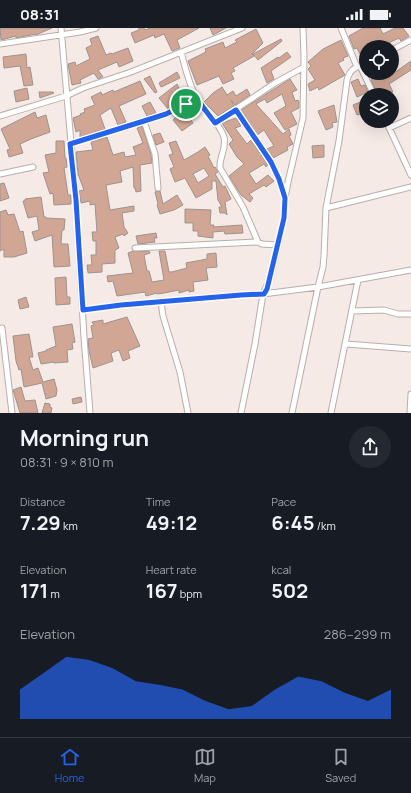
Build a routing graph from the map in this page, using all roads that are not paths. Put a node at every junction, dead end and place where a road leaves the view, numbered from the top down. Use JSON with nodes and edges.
{"nodes":[{"id":1,"x":61,"y":28,"type":"edge"},
{"id":2,"x":96,"y":28,"type":"edge"},
{"id":3,"x":242,"y":28,"type":"edge"},
{"id":4,"x":303,"y":28,"type":"edge"},
{"id":5,"x":341,"y":28,"type":"edge"},
{"id":6,"x":229,"y":30,"type":"edge"},
{"id":7,"x":62,"y":34,"type":"junction"},
{"id":8,"x":411,"y":40,"type":"edge"},
{"id":9,"x":0,"y":44,"type":"edge"},
{"id":10,"x":399,"y":46,"type":"edge"},
{"id":11,"x":181,"y":52,"type":"junction"},
{"id":12,"x":359,"y":66,"type":"joint"},
{"id":13,"x":304,"y":67,"type":"junction"},
{"id":14,"x":66,"y":96,"type":"junction"},
{"id":15,"x":197,"y":99,"type":"junction"},
{"id":16,"x":236,"y":110,"type":"junction"},
{"id":17,"x":0,"y":116,"type":"edge"},
{"id":18,"x":411,"y":118,"type":"edge"},
{"id":19,"x":144,"y":121,"type":"junction"},
{"id":20,"x":215,"y":123,"type":"junction"},
{"id":21,"x":399,"y":123,"type":"edge"},
{"id":22,"x":389,"y":128,"type":"edge"},
{"id":23,"x":70,"y":144,"type":"junction"},
{"id":24,"x":33,"y":167,"type":"dead end"},
{"id":25,"x":0,"y":174,"type":"edge"},
{"id":26,"x":411,"y":175,"type":"edge"},
{"id":27,"x":411,"y":187,"type":"edge"},
{"id":28,"x":158,"y":188,"type":"dead end"},
{"id":29,"x":285,"y":198,"type":"junction"},
{"id":30,"x":326,"y":208,"type":"junction"},
{"id":31,"x":258,"y":242,"type":"junction"},
{"id":32,"x":278,"y":245,"type":"junction"},
{"id":33,"x":135,"y":248,"type":"dead end"},
{"id":34,"x":411,"y":270,"type":"edge"},
{"id":35,"x":358,"y":280,"type":"junction"},
{"id":36,"x":318,"y":287,"type":"junction"},
{"id":37,"x":264,"y":294,"type":"junction"},
{"id":38,"x":160,"y":302,"type":"junction"},
{"id":39,"x":83,"y":310,"type":"junction"},
{"id":40,"x":352,"y":311,"type":"junction"},
{"id":41,"x":411,"y":314,"type":"edge"},
{"id":42,"x":2,"y":328,"type":"dead end"},
{"id":43,"x":346,"y":344,"type":"junction"},
{"id":44,"x":411,"y":349,"type":"edge"},
{"id":45,"x":411,"y":394,"type":"edge"},
{"id":46,"x":12,"y":413,"type":"edge"},
{"id":47,"x":90,"y":413,"type":"edge"},
{"id":48,"x":188,"y":413,"type":"edge"},
{"id":49,"x":241,"y":413,"type":"edge"},
{"id":50,"x":292,"y":413,"type":"edge"},
{"id":51,"x":331,"y":413,"type":"edge"},
{"id":52,"x":410,"y":413,"type":"edge"}],
"edges":[{"from":1,"to":7,"type":"street"},
{"from":2,"to":7,"type":"street"},
{"from":3,"to":6,"type":"street"},
{"from":4,"to":13,"type":"street"},
{"from":5,"to":12,"type":"street"},
{"from":6,"to":11,"type":"street"},
{"from":7,"to":9,"type":"street"},
{"from":7,"to":14,"type":"street"},
{"from":8,"to":10,"type":"street"},
{"from":11,"to":14,"type":"street"},
{"from":11,"to":15,"type":"street"},
{"from":12,"to":30,"type":"street"},
{"from":13,"to":16,"type":"street"},
{"from":13,"to":29,"type":"street"},
{"from":14,"to":17,"type":"street"},
{"from":14,"to":23,"type":"street"},
{"from":15,"to":19,"type":"street"},
{"from":15,"to":20,"type":"street"},
{"from":16,"to":20,"type":"street"},
{"from":16,"to":29,"type":"street"},
{"from":18,"to":21,"type":"street"},
{"from":19,"to":23,"type":"street"},
{"from":19,"to":28,"type":"street"},
{"from":20,"to":31,"type":"street"},
{"from":22,"to":26,"type":"street"},
{"from":23,"to":39,"type":"street"},
{"from":24,"to":25,"type":"street"},
{"from":27,"to":30,"type":"street"},
{"from":29,"to":32,"type":"street"},
{"from":30,"to":36,"type":"street"},
{"from":31,"to":32,"type":"street"},
{"from":31,"to":33,"type":"street"},
{"from":32,"to":37,"type":"street"},
{"from":34,"to":35,"type":"street"},
{"from":35,"to":36,"type":"street"},
{"from":35,"to":40,"type":"street"},
{"from":36,"to":37,"type":"street"},
{"from":36,"to":50,"type":"street"},
{"from":37,"to":38,"type":"street"},
{"from":37,"to":49,"type":"street"},
{"from":38,"to":39,"type":"street"},
{"from":38,"to":48,"type":"street"},
{"from":39,"to":47,"type":"street"},
{"from":40,"to":41,"type":"street"},
{"from":40,"to":43,"type":"street"},
{"from":42,"to":46,"type":"street"},
{"from":43,"to":44,"type":"street"},
{"from":43,"to":51,"type":"street"},
{"from":45,"to":52,"type":"street"}]}
